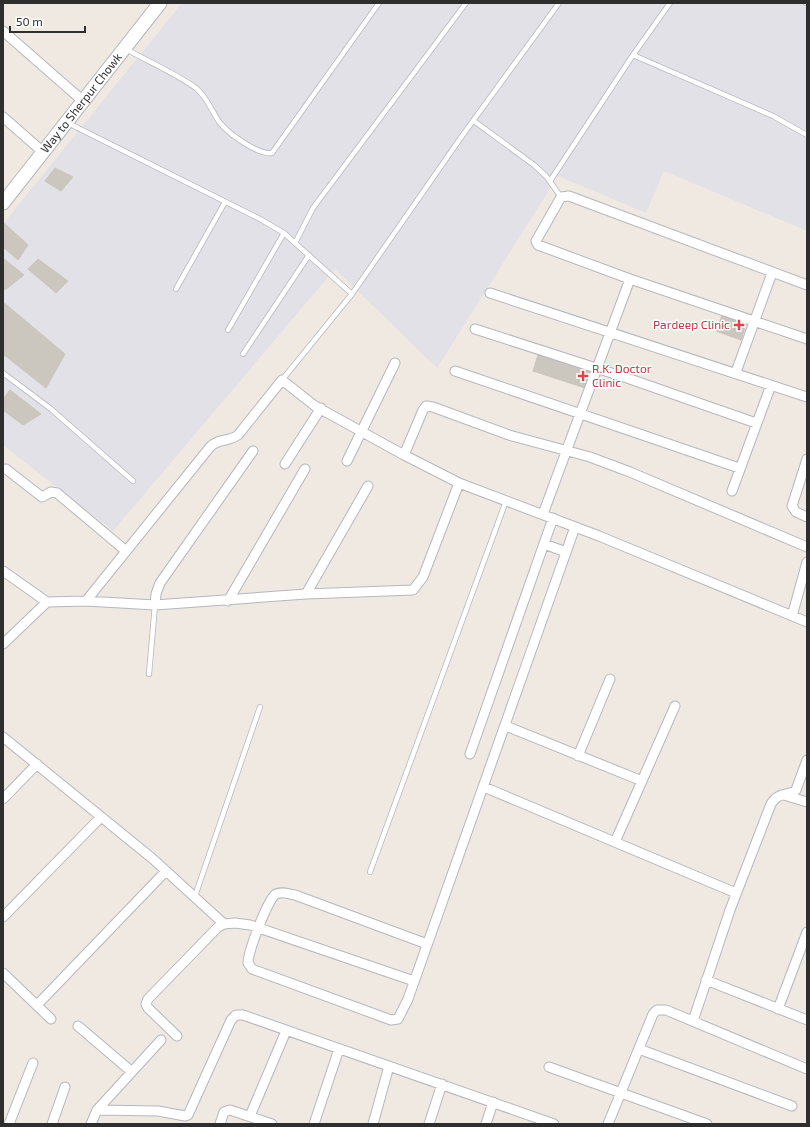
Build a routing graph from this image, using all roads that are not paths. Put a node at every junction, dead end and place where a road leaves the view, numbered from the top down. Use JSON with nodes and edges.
{"nodes":[{"id":1,"x":160,"y":3,"type":"edge"},
{"id":2,"x":379,"y":3,"type":"edge"},
{"id":3,"x":466,"y":3,"type":"edge"},
{"id":4,"x":559,"y":3,"type":"edge"},
{"id":5,"x":670,"y":3,"type":"edge"},
{"id":6,"x":3,"y":31,"type":"edge"},
{"id":7,"x":125,"y":48,"type":"junction"},
{"id":8,"x":633,"y":55,"type":"junction"},
{"id":9,"x":83,"y":101,"type":"junction"},
{"id":10,"x":3,"y":117,"type":"edge"},
{"id":11,"x":474,"y":121,"type":"junction"},
{"id":12,"x":67,"y":122,"type":"junction"},
{"id":13,"x":807,"y":135,"type":"edge"},
{"id":14,"x":43,"y":152,"type":"junction"},
{"id":15,"x":550,"y":181,"type":"junction"},
{"id":16,"x":561,"y":197,"type":"junction"},
{"id":17,"x":225,"y":202,"type":"junction"},
{"id":18,"x":3,"y":203,"type":"edge"},
{"id":19,"x":284,"y":234,"type":"junction"},
{"id":20,"x":295,"y":243,"type":"junction"},
{"id":21,"x":309,"y":255,"type":"junction"},
{"id":22,"x":772,"y":273,"type":"junction"},
{"id":23,"x":630,"y":279,"type":"junction"},
{"id":24,"x":807,"y":285,"type":"edge"},
{"id":25,"x":176,"y":289,"type":"dead end"},
{"id":26,"x":490,"y":293,"type":"dead end"},
{"id":27,"x":352,"y":294,"type":"junction"},
{"id":28,"x":754,"y":321,"type":"junction"},
{"id":29,"x":475,"y":329,"type":"dead end"},
{"id":30,"x":228,"y":330,"type":"dead end"},
{"id":31,"x":609,"y":332,"type":"junction"},
{"id":32,"x":807,"y":339,"type":"edge"},
{"id":33,"x":243,"y":354,"type":"dead end"},
{"id":34,"x":395,"y":363,"type":"dead end"},
{"id":35,"x":598,"y":368,"type":"junction"},
{"id":36,"x":455,"y":372,"type":"dead end"},
{"id":37,"x":736,"y":372,"type":"junction"},
{"id":38,"x":3,"y":373,"type":"edge"},
{"id":39,"x":282,"y":380,"type":"junction"},
{"id":40,"x":771,"y":385,"type":"junction"},
{"id":41,"x":807,"y":397,"type":"edge"},
{"id":42,"x":320,"y":408,"type":"junction"},
{"id":43,"x":581,"y":414,"type":"junction"},
{"id":44,"x":756,"y":423,"type":"junction"},
{"id":45,"x":361,"y":431,"type":"junction"},
{"id":46,"x":252,"y":451,"type":"dead end"},
{"id":47,"x":566,"y":451,"type":"junction"},
{"id":48,"x":404,"y":455,"type":"junction"},
{"id":49,"x":807,"y":459,"type":"edge"},
{"id":50,"x":347,"y":461,"type":"dead end"},
{"id":51,"x":285,"y":464,"type":"dead end"},
{"id":52,"x":739,"y":468,"type":"junction"},
{"id":53,"x":6,"y":469,"type":"dead end"},
{"id":54,"x":305,"y":469,"type":"dead end"},
{"id":55,"x":134,"y":481,"type":"dead end"},
{"id":56,"x":459,"y":483,"type":"junction"},
{"id":57,"x":368,"y":486,"type":"dead end"},
{"id":58,"x":732,"y":491,"type":"dead end"},
{"id":59,"x":506,"y":501,"type":"junction"},
{"id":60,"x":543,"y":514,"type":"junction"},
{"id":61,"x":807,"y":517,"type":"edge"},
{"id":62,"x":553,"y":518,"type":"junction"},
{"id":63,"x":575,"y":527,"type":"junction"},
{"id":64,"x":544,"y":544,"type":"junction"},
{"id":65,"x":807,"y":547,"type":"edge"},
{"id":66,"x":126,"y":551,"type":"junction"},
{"id":67,"x":566,"y":552,"type":"junction"},
{"id":68,"x":807,"y":562,"type":"edge"},
{"id":69,"x":3,"y":571,"type":"edge"},
{"id":70,"x":306,"y":594,"type":"junction"},
{"id":71,"x":86,"y":601,"type":"junction"},
{"id":72,"x":228,"y":601,"type":"junction"},
{"id":73,"x":47,"y":602,"type":"junction"},
{"id":74,"x":155,"y":605,"type":"junction"},
{"id":75,"x":792,"y":616,"type":"junction"},
{"id":76,"x":807,"y":622,"type":"edge"},
{"id":77,"x":3,"y":644,"type":"edge"},
{"id":78,"x":149,"y":674,"type":"dead end"},
{"id":79,"x":610,"y":679,"type":"dead end"},
{"id":80,"x":675,"y":706,"type":"dead end"},
{"id":81,"x":260,"y":707,"type":"dead end"},
{"id":82,"x":506,"y":726,"type":"junction"},
{"id":83,"x":3,"y":737,"type":"edge"},
{"id":84,"x":470,"y":754,"type":"dead end"},
{"id":85,"x":578,"y":756,"type":"junction"},
{"id":86,"x":807,"y":763,"type":"edge"},
{"id":87,"x":37,"y":764,"type":"junction"},
{"id":88,"x":642,"y":781,"type":"junction"},
{"id":89,"x":484,"y":787,"type":"junction"},
{"id":90,"x":781,"y":794,"type":"junction"},
{"id":91,"x":3,"y":799,"type":"edge"},
{"id":92,"x":807,"y":802,"type":"edge"},
{"id":93,"x":101,"y":817,"type":"junction"},
{"id":94,"x":615,"y":842,"type":"junction"},
{"id":95,"x":166,"y":871,"type":"junction"},
{"id":96,"x":370,"y":872,"type":"dead end"},
{"id":97,"x":736,"y":894,"type":"junction"},
{"id":98,"x":195,"y":896,"type":"junction"},
{"id":99,"x":3,"y":917,"type":"edge"},
{"id":100,"x":224,"y":924,"type":"junction"},
{"id":101,"x":259,"y":928,"type":"junction"},
{"id":102,"x":807,"y":932,"type":"edge"},
{"id":103,"x":427,"y":944,"type":"junction"},
{"id":104,"x":3,"y":973,"type":"edge"},
{"id":105,"x":706,"y":980,"type":"junction"},
{"id":106,"x":414,"y":981,"type":"junction"},
{"id":107,"x":37,"y":1005,"type":"junction"},
{"id":108,"x":778,"y":1009,"type":"junction"},
{"id":109,"x":51,"y":1019,"type":"dead end"},
{"id":110,"x":807,"y":1020,"type":"edge"},
{"id":111,"x":693,"y":1021,"type":"junction"},
{"id":112,"x":78,"y":1026,"type":"dead end"},
{"id":113,"x":286,"y":1031,"type":"junction"},
{"id":114,"x":177,"y":1036,"type":"dead end"},
{"id":115,"x":161,"y":1040,"type":"dead end"},
{"id":116,"x":339,"y":1049,"type":"junction"},
{"id":117,"x":639,"y":1049,"type":"junction"},
{"id":118,"x":33,"y":1063,"type":"dead end"},
{"id":119,"x":389,"y":1066,"type":"junction"},
{"id":120,"x":550,"y":1067,"type":"dead end"},
{"id":121,"x":807,"y":1069,"type":"edge"},
{"id":122,"x":132,"y":1072,"type":"junction"},
{"id":123,"x":442,"y":1084,"type":"junction"},
{"id":124,"x":65,"y":1087,"type":"dead end"},
{"id":125,"x":621,"y":1092,"type":"junction"},
{"id":126,"x":493,"y":1102,"type":"junction"},
{"id":127,"x":792,"y":1106,"type":"dead end"},
{"id":128,"x":97,"y":1110,"type":"junction"},
{"id":129,"x":250,"y":1116,"type":"junction"},
{"id":130,"x":547,"y":1123,"type":"edge"},
{"id":131,"x":9,"y":1124,"type":"edge"},
{"id":132,"x":52,"y":1124,"type":"edge"},
{"id":133,"x":91,"y":1124,"type":"edge"},
{"id":134,"x":220,"y":1124,"type":"edge"},
{"id":135,"x":272,"y":1124,"type":"edge"},
{"id":136,"x":314,"y":1124,"type":"edge"},
{"id":137,"x":373,"y":1124,"type":"edge"},
{"id":138,"x":429,"y":1124,"type":"edge"},
{"id":139,"x":486,"y":1124,"type":"edge"},
{"id":140,"x":608,"y":1124,"type":"edge"},
{"id":141,"x":706,"y":1124,"type":"edge"}],
"edges":[{"from":1,"to":7,"type":"street","name":"Way to Sherpur Chowk"},
{"from":2,"to":7,"type":"lane"},
{"from":3,"to":20,"type":"lane"},
{"from":4,"to":11,"type":"lane"},
{"from":5,"to":8,"type":"lane"},
{"from":6,"to":9,"type":"street"},
{"from":7,"to":9,"type":"street","name":"Way to Sherpur Chowk"},
{"from":8,"to":13,"type":"lane"},
{"from":8,"to":15,"type":"lane"},
{"from":9,"to":12,"type":"street","name":"Way to Sherpur Chowk"},
{"from":10,"to":14,"type":"street"},
{"from":11,"to":15,"type":"lane"},
{"from":11,"to":27,"type":"lane"},
{"from":12,"to":14,"type":"street","name":"Way to Sherpur Chowk"},
{"from":12,"to":17,"type":"lane"},
{"from":14,"to":18,"type":"street","name":"Way to Sherpur Chowk"},
{"from":15,"to":16,"type":"lane"},
{"from":16,"to":22,"type":"street"},
{"from":16,"to":23,"type":"street"},
{"from":17,"to":19,"type":"lane"},
{"from":17,"to":25,"type":"lane"},
{"from":19,"to":20,"type":"lane"},
{"from":19,"to":30,"type":"lane"},
{"from":20,"to":21,"type":"lane"},
{"from":21,"to":27,"type":"lane"},
{"from":21,"to":33,"type":"lane"},
{"from":22,"to":24,"type":"street"},
{"from":22,"to":28,"type":"street"},
{"from":23,"to":28,"type":"street"},
{"from":23,"to":31,"type":"street"},
{"from":26,"to":31,"type":"street"},
{"from":27,"to":39,"type":"lane"},
{"from":28,"to":32,"type":"street"},
{"from":28,"to":37,"type":"street"},
{"from":29,"to":35,"type":"street"},
{"from":31,"to":35,"type":"street"},
{"from":31,"to":37,"type":"street"},
{"from":34,"to":45,"type":"street"},
{"from":35,"to":43,"type":"street"},
{"from":35,"to":44,"type":"street"},
{"from":36,"to":43,"type":"street"},
{"from":37,"to":40,"type":"street"},
{"from":38,"to":55,"type":"lane"},
{"from":39,"to":42,"type":"street"},
{"from":39,"to":66,"type":"street"},
{"from":40,"to":41,"type":"street"},
{"from":40,"to":44,"type":"street"},
{"from":42,"to":45,"type":"street"},
{"from":42,"to":51,"type":"street"},
{"from":43,"to":47,"type":"street"},
{"from":43,"to":52,"type":"street"},
{"from":44,"to":52,"type":"street"},
{"from":45,"to":48,"type":"street"},
{"from":45,"to":50,"type":"street"},
{"from":46,"to":74,"type":"street"},
{"from":47,"to":48,"type":"street"},
{"from":47,"to":60,"type":"street"},
{"from":47,"to":65,"type":"street"},
{"from":48,"to":56,"type":"street"},
{"from":49,"to":61,"type":"street"},
{"from":52,"to":58,"type":"street"},
{"from":53,"to":66,"type":"street"},
{"from":54,"to":72,"type":"street"},
{"from":56,"to":59,"type":"street"},
{"from":56,"to":70,"type":"street"},
{"from":57,"to":70,"type":"street"},
{"from":59,"to":60,"type":"street"},
{"from":59,"to":96,"type":"lane"},
{"from":60,"to":62,"type":"street"},
{"from":62,"to":63,"type":"street"},
{"from":62,"to":64,"type":"street"},
{"from":63,"to":67,"type":"street"},
{"from":63,"to":75,"type":"street"},
{"from":64,"to":67,"type":"street"},
{"from":64,"to":84,"type":"street"},
{"from":66,"to":71,"type":"street"},
{"from":67,"to":82,"type":"street"},
{"from":68,"to":75,"type":"street"},
{"from":69,"to":73,"type":"street"},
{"from":70,"to":72,"type":"street"},
{"from":71,"to":73,"type":"street"},
{"from":71,"to":74,"type":"street"},
{"from":72,"to":74,"type":"street"},
{"from":73,"to":77,"type":"street"},
{"from":74,"to":78,"type":"lane"},
{"from":75,"to":76,"type":"street"},
{"from":79,"to":85,"type":"street"},
{"from":80,"to":88,"type":"street"},
{"from":81,"to":98,"type":"lane"},
{"from":82,"to":85,"type":"street"},
{"from":82,"to":89,"type":"street"},
{"from":83,"to":87,"type":"street"},
{"from":85,"to":88,"type":"street"},
{"from":86,"to":90,"type":"street"},
{"from":87,"to":91,"type":"street"},
{"from":87,"to":93,"type":"street"},
{"from":88,"to":94,"type":"street"},
{"from":89,"to":94,"type":"street"},
{"from":89,"to":103,"type":"street"},
{"from":90,"to":92,"type":"street"},
{"from":90,"to":97,"type":"street"},
{"from":93,"to":95,"type":"street"},
{"from":93,"to":99,"type":"street"},
{"from":94,"to":97,"type":"street"},
{"from":95,"to":98,"type":"street"},
{"from":95,"to":107,"type":"street"},
{"from":97,"to":105,"type":"street"},
{"from":98,"to":100,"type":"street"},
{"from":100,"to":101,"type":"street"},
{"from":100,"to":114,"type":"street"},
{"from":101,"to":103,"type":"street"},
{"from":101,"to":106,"type":"street"},
{"from":101,"to":106,"type":"street"},
{"from":102,"to":108,"type":"street"},
{"from":103,"to":106,"type":"street"},
{"from":104,"to":107,"type":"street"},
{"from":105,"to":108,"type":"street"},
{"from":105,"to":111,"type":"street"},
{"from":107,"to":109,"type":"street"},
{"from":108,"to":110,"type":"street"},
{"from":111,"to":117,"type":"street"},
{"from":111,"to":121,"type":"street"},
{"from":112,"to":122,"type":"street"},
{"from":113,"to":116,"type":"street"},
{"from":113,"to":128,"type":"street"},
{"from":113,"to":129,"type":"street"},
{"from":115,"to":122,"type":"street"},
{"from":116,"to":119,"type":"street"},
{"from":116,"to":136,"type":"street"},
{"from":117,"to":125,"type":"street"},
{"from":117,"to":127,"type":"street"},
{"from":118,"to":131,"type":"street"},
{"from":119,"to":123,"type":"street"},
{"from":119,"to":137,"type":"street"},
{"from":120,"to":125,"type":"street"},
{"from":122,"to":128,"type":"street"},
{"from":123,"to":126,"type":"street"},
{"from":123,"to":138,"type":"street"},
{"from":124,"to":132,"type":"street"},
{"from":125,"to":140,"type":"street"},
{"from":125,"to":141,"type":"street"},
{"from":126,"to":130,"type":"street"},
{"from":126,"to":139,"type":"street"},
{"from":128,"to":133,"type":"street"},
{"from":129,"to":134,"type":"street"},
{"from":129,"to":135,"type":"street"}]}
